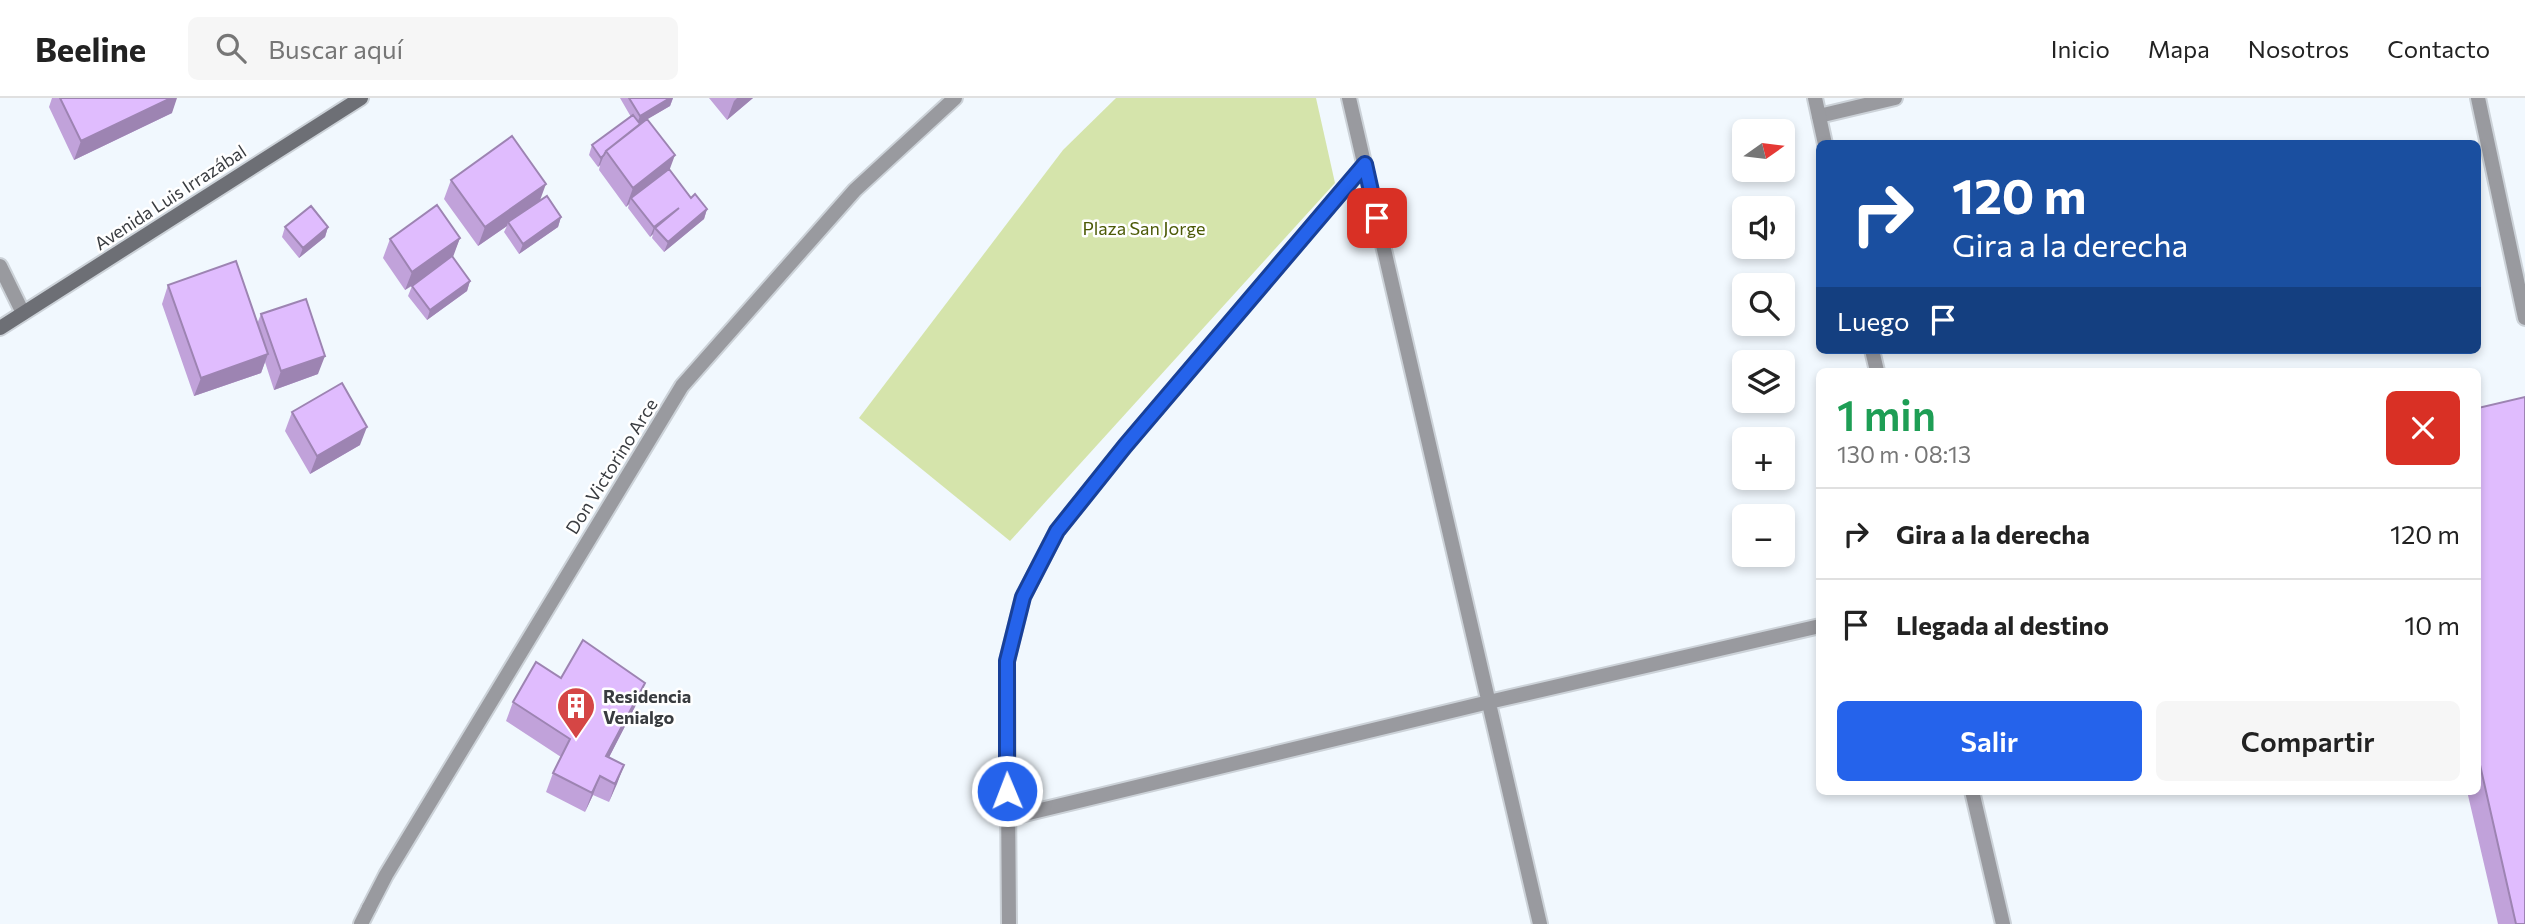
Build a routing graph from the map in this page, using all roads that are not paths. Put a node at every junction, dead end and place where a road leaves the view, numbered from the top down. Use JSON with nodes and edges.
{"nodes":[{"id":1,"x":361,"y":98,"type":"edge"},
{"id":2,"x":956,"y":98,"type":"edge"},
{"id":3,"x":1349,"y":98,"type":"edge"},
{"id":4,"x":1815,"y":98,"type":"edge"},
{"id":5,"x":1895,"y":98,"type":"edge"},
{"id":6,"x":2478,"y":98,"type":"edge"},
{"id":7,"x":1819,"y":116,"type":"junction"},
{"id":8,"x":1824,"y":140,"type":"edge"},
{"id":9,"x":1365,"y":164,"type":"junction"},
{"id":10,"x":0,"y":265,"type":"edge"},
{"id":11,"x":23,"y":313,"type":"junction"},
{"id":12,"x":2525,"y":318,"type":"edge"},
{"id":13,"x":0,"y":328,"type":"edge"},
{"id":14,"x":1816,"y":627,"type":"edge"},
{"id":15,"x":1489,"y":702,"type":"junction"},
{"id":16,"x":1973,"y":795,"type":"edge"},
{"id":17,"x":1008,"y":818,"type":"junction"},
{"id":18,"x":361,"y":924,"type":"edge"},
{"id":19,"x":1009,"y":924,"type":"edge"},
{"id":20,"x":1540,"y":924,"type":"edge"},
{"id":21,"x":2003,"y":924,"type":"edge"}],
"edges":[{"from":1,"to":11,"type":"main road","name":"Avenida Luis Irrazábal"},
{"from":2,"to":18,"type":"street","name":"Don Victorino Arce"},
{"from":3,"to":9,"type":"street"},
{"from":4,"to":7,"type":"street"},
{"from":5,"to":7,"type":"street"},
{"from":6,"to":12,"type":"street"},
{"from":7,"to":8,"type":"street"},
{"from":9,"to":15,"type":"street"},
{"from":9,"to":17,"type":"street"},
{"from":10,"to":11,"type":"street"},
{"from":11,"to":13,"type":"main road","name":"Avenida Luis Irrazábal"},
{"from":14,"to":15,"type":"street"},
{"from":15,"to":17,"type":"street"},
{"from":15,"to":20,"type":"street"},
{"from":16,"to":21,"type":"street"},
{"from":17,"to":19,"type":"street"}]}
